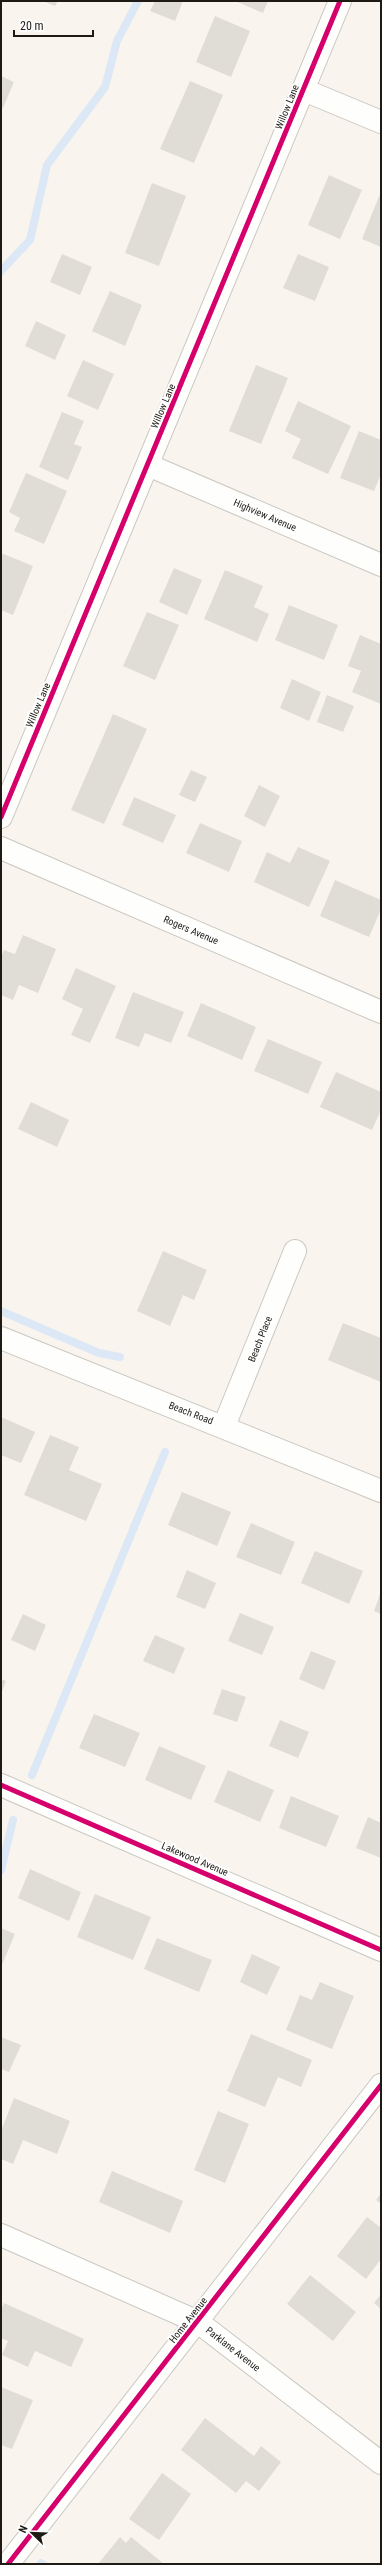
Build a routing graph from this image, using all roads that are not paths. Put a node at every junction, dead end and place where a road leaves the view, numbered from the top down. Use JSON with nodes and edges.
{"nodes":[{"id":1,"x":340,"y":1,"type":"edge"},
{"id":2,"x":304,"y":90,"type":"junction"},
{"id":3,"x":381,"y":122,"type":"edge"},
{"id":4,"x":148,"y":465,"type":"junction"},
{"id":5,"x":381,"y":565,"type":"edge"},
{"id":6,"x":1,"y":817,"type":"edge"},
{"id":7,"x":1,"y":848,"type":"edge"},
{"id":8,"x":381,"y":1012,"type":"edge"},
{"id":9,"x":295,"y":1251,"type":"dead end"},
{"id":10,"x":1,"y":1338,"type":"edge"},
{"id":11,"x":224,"y":1426,"type":"junction"},
{"id":12,"x":381,"y":1491,"type":"edge"},
{"id":13,"x":1,"y":1785,"type":"edge"},
{"id":14,"x":381,"y":1950,"type":"edge"},
{"id":15,"x":381,"y":2085,"type":"edge"},
{"id":16,"x":1,"y":2235,"type":"edge"},
{"id":17,"x":198,"y":2322,"type":"junction"},
{"id":18,"x":381,"y":2463,"type":"edge"},
{"id":19,"x":8,"y":2564,"type":"edge"}],
"edges":[{"from":1,"to":2,"type":"street","name":"Willow Lane"},
{"from":2,"to":3,"type":"street"},
{"from":2,"to":4,"type":"street","name":"Willow Lane"},
{"from":4,"to":5,"type":"street","name":"Highview Avenue"},
{"from":4,"to":6,"type":"street","name":"Willow Lane"},
{"from":7,"to":8,"type":"street","name":"Rogers Avenue"},
{"from":9,"to":11,"type":"street","name":"Beach Place"},
{"from":10,"to":11,"type":"street","name":"Beach Road"},
{"from":11,"to":12,"type":"street","name":"Beach Road"},
{"from":13,"to":14,"type":"street","name":"Lakewood Avenue"},
{"from":15,"to":17,"type":"street","name":"Home Avenue"},
{"from":16,"to":17,"type":"street","name":"Parklane Avenue"},
{"from":17,"to":18,"type":"street","name":"Parklane Avenue"},
{"from":17,"to":19,"type":"street","name":"Home Avenue"}]}
